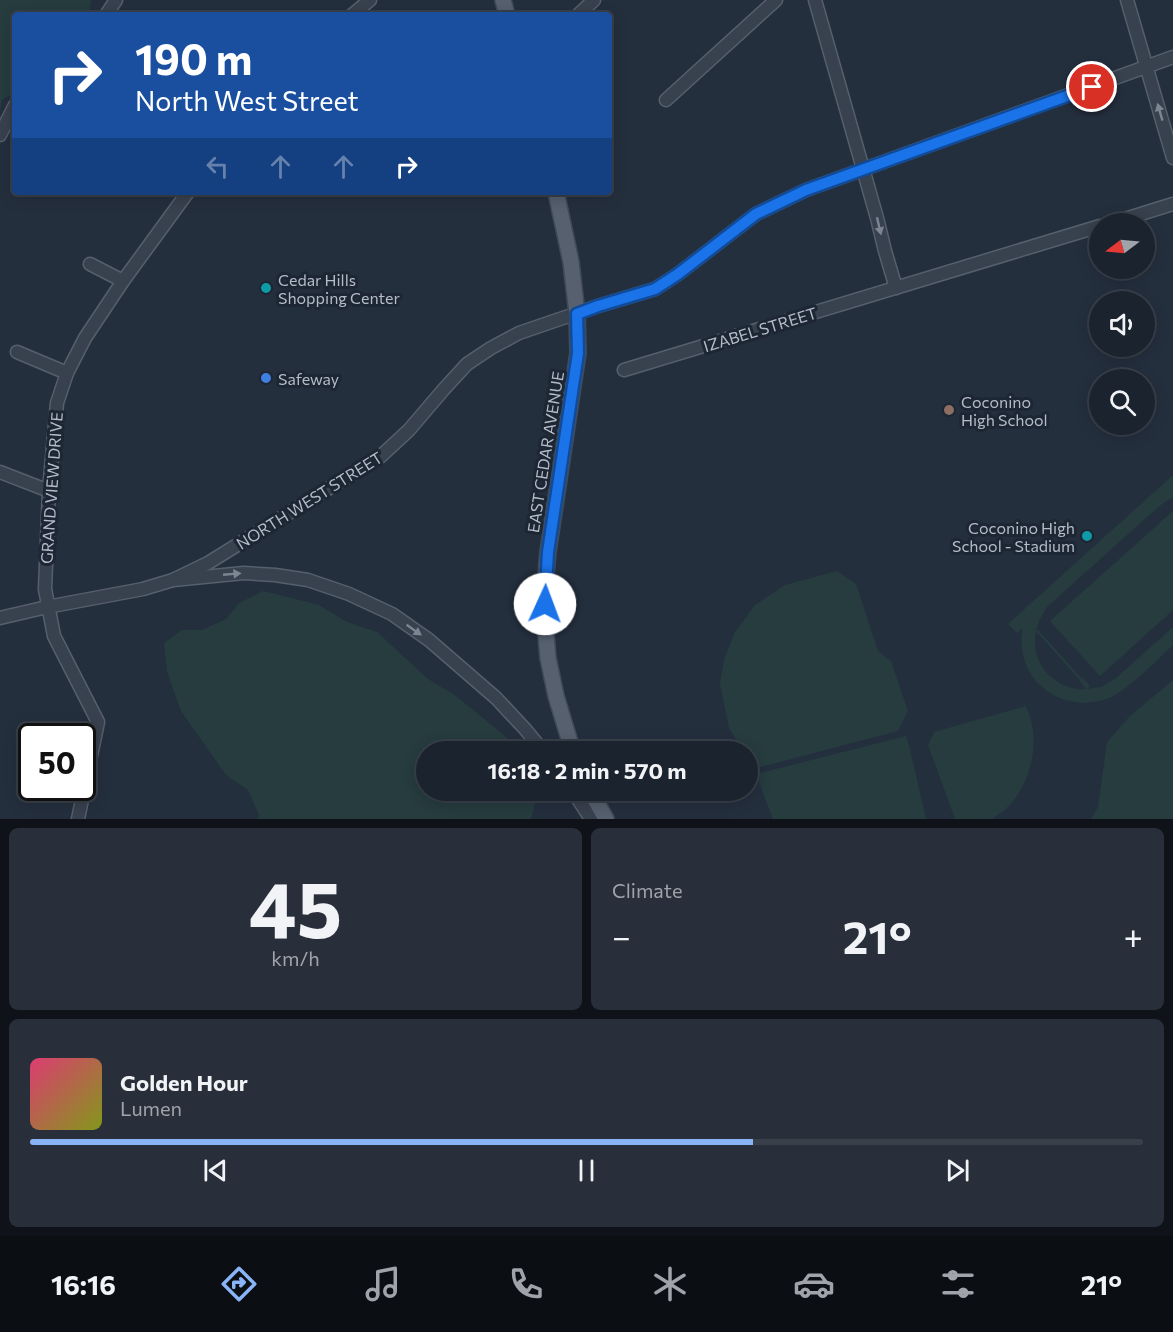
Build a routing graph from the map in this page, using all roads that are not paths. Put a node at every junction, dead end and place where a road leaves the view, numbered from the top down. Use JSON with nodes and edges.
{"nodes":[{"id":1,"x":370,"y":0,"type":"edge"},
{"id":2,"x":594,"y":0,"type":"edge"},
{"id":3,"x":776,"y":0,"type":"edge"},
{"id":4,"x":815,"y":0,"type":"edge"},
{"id":5,"x":1127,"y":0,"type":"edge"},
{"id":6,"x":356,"y":12,"type":"edge"},
{"id":7,"x":581,"y":12,"type":"edge"},
{"id":8,"x":1173,"y":57,"type":"edge"},
{"id":9,"x":1146,"y":67,"type":"junction"},
{"id":10,"x":666,"y":100,"type":"dead end"},
{"id":11,"x":12,"y":111,"type":"edge"},
{"id":12,"x":0,"y":135,"type":"edge"},
{"id":13,"x":1173,"y":158,"type":"edge"},
{"id":14,"x":863,"y":170,"type":"junction"},
{"id":15,"x":186,"y":195,"type":"edge"},
{"id":16,"x":557,"y":195,"type":"edge"},
{"id":17,"x":1173,"y":204,"type":"edge"},
{"id":18,"x":1144,"y":213,"type":"edge"},
{"id":19,"x":1089,"y":229,"type":"edge"},
{"id":20,"x":90,"y":264,"type":"dead end"},
{"id":21,"x":123,"y":281,"type":"junction"},
{"id":22,"x":896,"y":288,"type":"junction"},
{"id":23,"x":577,"y":314,"type":"junction"},
{"id":24,"x":17,"y":352,"type":"dead end"},
{"id":25,"x":624,"y":370,"type":"dead end"},
{"id":26,"x":67,"y":373,"type":"junction"},
{"id":27,"x":0,"y":472,"type":"edge"},
{"id":28,"x":49,"y":491,"type":"junction"},
{"id":29,"x":173,"y":580,"type":"junction"},
{"id":30,"x":47,"y":607,"type":"junction"},
{"id":31,"x":0,"y":618,"type":"edge"},
{"id":32,"x":535,"y":741,"type":"edge"},
{"id":33,"x":569,"y":741,"type":"edge"},
{"id":34,"x":579,"y":801,"type":"edge"},
{"id":35,"x":596,"y":801,"type":"edge"},
{"id":36,"x":78,"y":819,"type":"edge"},
{"id":37,"x":591,"y":819,"type":"edge"},
{"id":38,"x":606,"y":819,"type":"edge"}],
"edges":[{"from":1,"to":6,"type":"street"},
{"from":2,"to":7,"type":"street"},
{"from":3,"to":10,"type":"street"},
{"from":4,"to":14,"type":"street"},
{"from":5,"to":9,"type":"street"},
{"from":8,"to":9,"type":"street","name":"NORTH WEST STREET"},
{"from":13,"to":9,"type":"street","one_way":true},
{"from":9,"to":14,"type":"street","name":"NORTH WEST STREET"},
{"from":11,"to":12,"type":"street"},
{"from":14,"to":22,"type":"street","one_way":true},
{"from":14,"to":23,"type":"street","name":"NORTH WEST STREET"},
{"from":15,"to":21,"type":"street","name":"GRAND VIEW DRIVE"},
{"from":16,"to":23,"type":"main road","name":"EAST CEDAR AVENUE"},
{"from":17,"to":18,"type":"street"},
{"from":19,"to":22,"type":"street","name":"IZABEL STREET"},
{"from":20,"to":21,"type":"street"},
{"from":21,"to":26,"type":"street","name":"GRAND VIEW DRIVE"},
{"from":22,"to":25,"type":"street","name":"IZABEL STREET"},
{"from":23,"to":29,"type":"street","name":"NORTH WEST STREET"},
{"from":23,"to":33,"type":"main road","name":"EAST CEDAR AVENUE"},
{"from":24,"to":26,"type":"street"},
{"from":26,"to":28,"type":"street","name":"GRAND VIEW DRIVE"},
{"from":27,"to":28,"type":"street"},
{"from":28,"to":30,"type":"street","name":"GRAND VIEW DRIVE"},
{"from":29,"to":30,"type":"street"},
{"from":29,"to":32,"type":"street","one_way":true},
{"from":30,"to":31,"type":"street"},
{"from":30,"to":36,"type":"street","name":"GRAND VIEW DRIVE"},
{"from":34,"to":37,"type":"street"},
{"from":35,"to":38,"type":"main road"}]}
